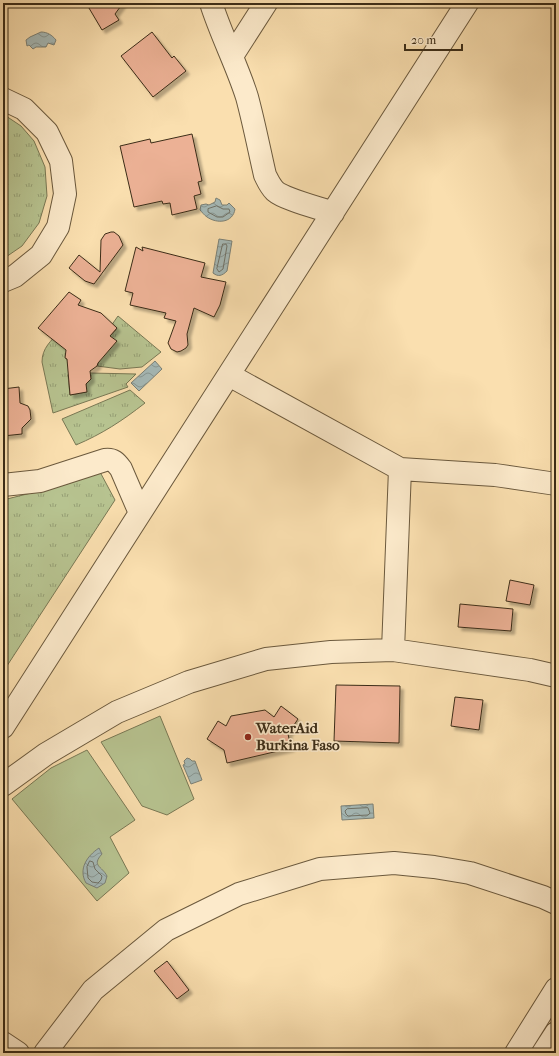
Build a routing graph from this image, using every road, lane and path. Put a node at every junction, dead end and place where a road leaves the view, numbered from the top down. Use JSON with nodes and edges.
{"nodes":[{"id":1,"x":211,"y":3,"type":"edge"},
{"id":2,"x":266,"y":3,"type":"edge"},
{"id":3,"x":467,"y":3,"type":"edge"},
{"id":4,"x":232,"y":56,"type":"junction"},
{"id":5,"x":3,"y":99,"type":"edge"},
{"id":6,"x":333,"y":213,"type":"junction"},
{"id":7,"x":3,"y":281,"type":"edge"},
{"id":8,"x":229,"y":375,"type":"junction"},
{"id":9,"x":400,"y":469,"type":"junction"},
{"id":10,"x":556,"y":484,"type":"edge"},
{"id":11,"x":3,"y":485,"type":"edge"},
{"id":12,"x":140,"y":513,"type":"junction"},
{"id":13,"x":393,"y":650,"type":"junction"},
{"id":14,"x":556,"y":676,"type":"edge"},
{"id":15,"x":3,"y":727,"type":"edge"},
{"id":16,"x":3,"y":785,"type":"edge"},
{"id":17,"x":556,"y":903,"type":"edge"},
{"id":18,"x":556,"y":989,"type":"edge"},
{"id":19,"x":556,"y":1033,"type":"edge"},
{"id":20,"x":3,"y":1043,"type":"edge"},
{"id":21,"x":18,"y":1053,"type":"edge"},
{"id":22,"x":46,"y":1053,"type":"edge"},
{"id":23,"x":516,"y":1053,"type":"edge"},
{"id":24,"x":543,"y":1053,"type":"edge"}],
"edges":[{"from":1,"to":4,"type":"street"},
{"from":2,"to":4,"type":"street"},
{"from":3,"to":6,"type":"street"},
{"from":4,"to":6,"type":"street"},
{"from":5,"to":7,"type":"street"},
{"from":6,"to":8,"type":"street"},
{"from":8,"to":9,"type":"street"},
{"from":8,"to":12,"type":"street"},
{"from":9,"to":10,"type":"street"},
{"from":9,"to":13,"type":"street"},
{"from":11,"to":12,"type":"street"},
{"from":12,"to":15,"type":"street"},
{"from":13,"to":14,"type":"street"},
{"from":13,"to":16,"type":"street"},
{"from":17,"to":22,"type":"street"},
{"from":18,"to":23,"type":"street"},
{"from":19,"to":24,"type":"street"},
{"from":20,"to":21,"type":"street"}]}
